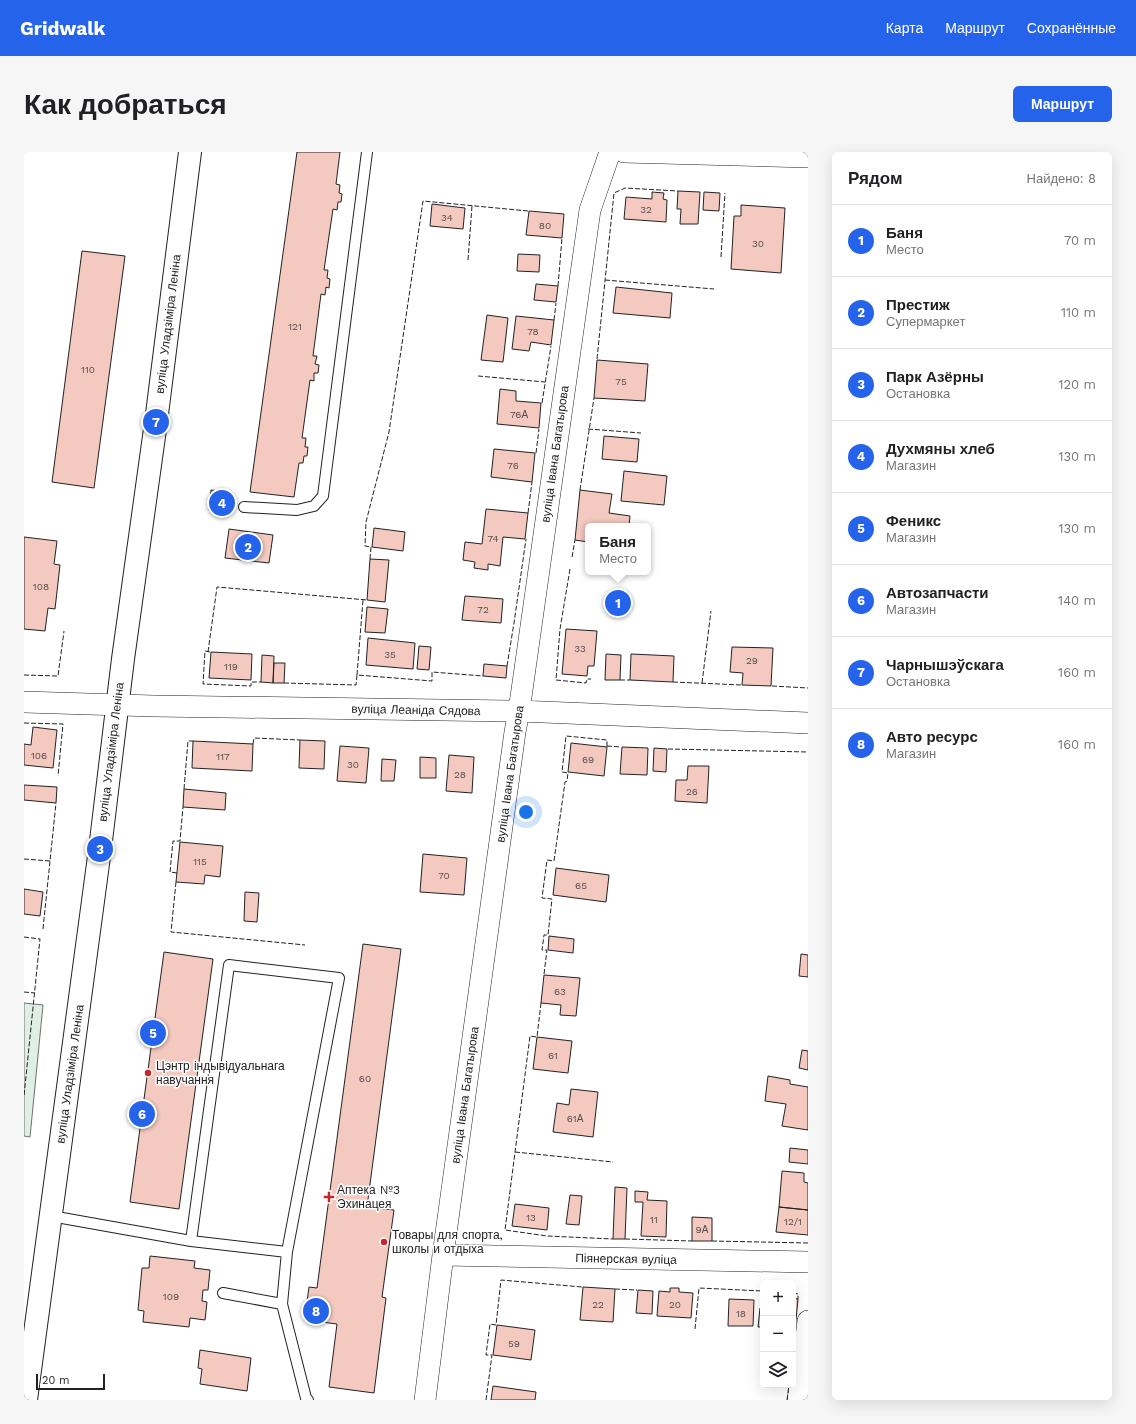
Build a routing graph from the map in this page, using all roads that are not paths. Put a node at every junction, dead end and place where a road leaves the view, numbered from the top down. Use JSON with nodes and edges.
{"nodes":[{"id":1,"x":190,"y":152,"type":"edge"},
{"id":2,"x":368,"y":152,"type":"edge"},
{"id":3,"x":610,"y":152,"type":"edge"},
{"id":4,"x":624,"y":152,"type":"edge"},
{"id":5,"x":808,"y":157,"type":"edge"},
{"id":6,"x":244,"y":507,"type":"dead end"},
{"id":7,"x":24,"y":702,"type":"edge"},
{"id":8,"x":116,"y":705,"type":"junction"},
{"id":9,"x":520,"y":711,"type":"junction"},
{"id":10,"x":808,"y":723,"type":"edge"},
{"id":11,"x":51,"y":1216,"type":"junction"},
{"id":12,"x":191,"y":1241,"type":"junction"},
{"id":13,"x":287,"y":1252,"type":"junction"},
{"id":14,"x":443,"y":1255,"type":"junction"},
{"id":15,"x":808,"y":1262,"type":"edge"},
{"id":16,"x":223,"y":1293,"type":"dead end"},
{"id":17,"x":282,"y":1304,"type":"junction"},
{"id":18,"x":808,"y":1321,"type":"edge"},
{"id":19,"x":26,"y":1400,"type":"edge"},
{"id":20,"x":308,"y":1400,"type":"edge"},
{"id":21,"x":425,"y":1400,"type":"edge"},
{"id":22,"x":798,"y":1400,"type":"edge"}],
"edges":[{"from":1,"to":8,"type":"main road","name":"вуліца Уладзіміра Леніна"},
{"from":2,"to":6,"type":"lane"},
{"from":3,"to":9,"type":"street","name":"вуліца Івана Багатырова"},
{"from":4,"to":5,"type":"street"},
{"from":7,"to":8,"type":"street","name":"вуліца Леаніда Сядова"},
{"from":8,"to":9,"type":"street","name":"вуліца Леаніда Сядова"},
{"from":8,"to":11,"type":"main road","name":"вуліца Уладзіміра Леніна"},
{"from":9,"to":10,"type":"street","name":"вуліца Леаніда Сядова"},
{"from":9,"to":14,"type":"street","name":"вуліца Івана Багатырова"},
{"from":11,"to":12,"type":"lane"},
{"from":11,"to":19,"type":"main road","name":"вуліца Уладзіміра Леніна"},
{"from":12,"to":13,"type":"lane"},
{"from":12,"to":13,"type":"lane"},
{"from":13,"to":17,"type":"lane"},
{"from":14,"to":15,"type":"street","name":"Піянерская вуліца"},
{"from":14,"to":21,"type":"street","name":"вуліца Івана Багатырова"},
{"from":16,"to":17,"type":"lane"},
{"from":17,"to":20,"type":"lane"},
{"from":18,"to":22,"type":"street"}]}
